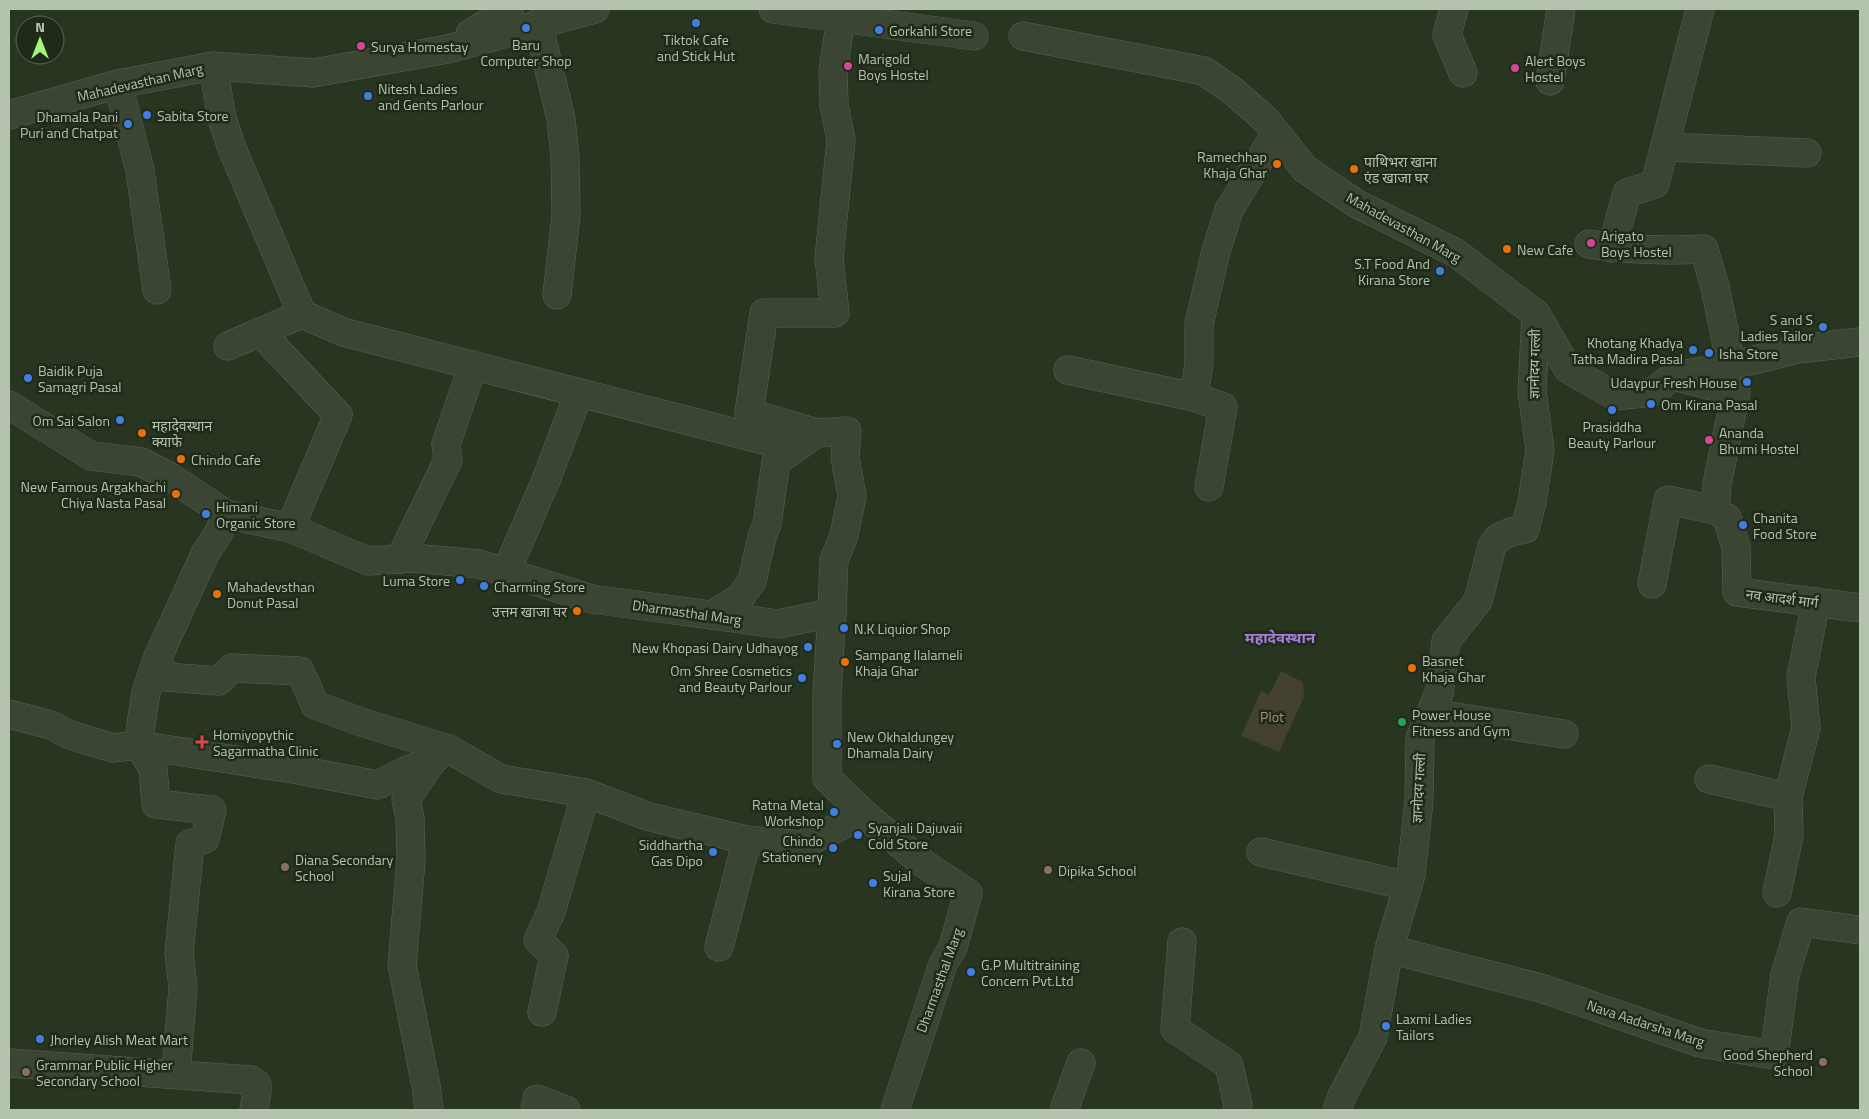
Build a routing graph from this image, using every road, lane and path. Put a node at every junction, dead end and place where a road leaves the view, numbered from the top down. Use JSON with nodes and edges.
{"nodes":[{"id":1,"x":509,"y":9,"type":"edge"},
{"id":2,"x":595,"y":9,"type":"edge"},
{"id":3,"x":1454,"y":9,"type":"edge"},
{"id":4,"x":1561,"y":9,"type":"edge"},
{"id":5,"x":1700,"y":9,"type":"edge"},
{"id":6,"x":780,"y":10,"type":"edge"},
{"id":7,"x":841,"y":18,"type":"junction"},
{"id":8,"x":538,"y":23,"type":"junction"},
{"id":9,"x":974,"y":36,"type":"dead end"},
{"id":10,"x":1023,"y":36,"type":"dead end"},
{"id":11,"x":448,"y":49,"type":"junction"},
{"id":12,"x":213,"y":66,"type":"junction"},
{"id":13,"x":1463,"y":73,"type":"dead end"},
{"id":14,"x":1550,"y":81,"type":"dead end"},
{"id":15,"x":118,"y":84,"type":"junction"},
{"id":16,"x":9,"y":115,"type":"edge"},
{"id":17,"x":1276,"y":133,"type":"junction"},
{"id":18,"x":1664,"y":148,"type":"junction"},
{"id":19,"x":1807,"y":153,"type":"dead end"},
{"id":20,"x":157,"y":290,"type":"dead end"},
{"id":21,"x":557,"y":295,"type":"dead end"},
{"id":22,"x":302,"y":314,"type":"junction"},
{"id":23,"x":1536,"y":314,"type":"junction"},
{"id":24,"x":260,"y":332,"type":"junction"},
{"id":25,"x":1860,"y":342,"type":"edge"},
{"id":26,"x":228,"y":346,"type":"dead end"},
{"id":27,"x":473,"y":365,"type":"junction"},
{"id":28,"x":1731,"y":365,"type":"junction"},
{"id":29,"x":1068,"y":370,"type":"dead end"},
{"id":30,"x":1673,"y":376,"type":"junction"},
{"id":31,"x":579,"y":393,"type":"junction"},
{"id":32,"x":1194,"y":397,"type":"junction"},
{"id":33,"x":9,"y":405,"type":"edge"},
{"id":34,"x":818,"y":433,"type":"junction"},
{"id":35,"x":1209,"y":487,"type":"dead end"},
{"id":36,"x":1715,"y":510,"type":"junction"},
{"id":37,"x":226,"y":514,"type":"junction"},
{"id":38,"x":290,"y":528,"type":"junction"},
{"id":39,"x":400,"y":559,"type":"junction"},
{"id":40,"x":506,"y":572,"type":"junction"},
{"id":41,"x":1652,"y":584,"type":"dead end"},
{"id":42,"x":1816,"y":602,"type":"junction"},
{"id":43,"x":1860,"y":608,"type":"edge"},
{"id":44,"x":832,"y":613,"type":"junction"},
{"id":45,"x":712,"y":615,"type":"junction"},
{"id":46,"x":157,"y":659,"type":"junction"},
{"id":47,"x":1430,"y":713,"type":"junction"},
{"id":48,"x":9,"y":714,"type":"edge"},
{"id":49,"x":1564,"y":734,"type":"dead end"},
{"id":50,"x":138,"y":745,"type":"junction"},
{"id":51,"x":441,"y":755,"type":"junction"},
{"id":52,"x":1709,"y":779,"type":"dead end"},
{"id":53,"x":586,"y":793,"type":"junction"},
{"id":54,"x":1788,"y":797,"type":"junction"},
{"id":55,"x":864,"y":814,"type":"junction"},
{"id":56,"x":746,"y":840,"type":"junction"},
{"id":57,"x":1261,"y":852,"type":"dead end"},
{"id":58,"x":1408,"y":886,"type":"junction"},
{"id":59,"x":1777,"y":893,"type":"dead end"},
{"id":60,"x":1860,"y":930,"type":"edge"},
{"id":61,"x":1182,"y":942,"type":"dead end"},
{"id":62,"x":719,"y":947,"type":"dead end"},
{"id":63,"x":1389,"y":949,"type":"junction"},
{"id":64,"x":542,"y":1012,"type":"dead end"},
{"id":65,"x":9,"y":1063,"type":"edge"},
{"id":66,"x":1081,"y":1063,"type":"dead end"},
{"id":67,"x":176,"y":1074,"type":"junction"},
{"id":68,"x":254,"y":1110,"type":"edge"},
{"id":69,"x":429,"y":1110,"type":"edge"},
{"id":70,"x":535,"y":1110,"type":"edge"},
{"id":71,"x":566,"y":1110,"type":"edge"},
{"id":72,"x":896,"y":1110,"type":"edge"},
{"id":73,"x":1064,"y":1110,"type":"edge"},
{"id":74,"x":1237,"y":1110,"type":"edge"},
{"id":75,"x":1337,"y":1110,"type":"edge"}],
"edges":[{"from":1,"to":11,"type":"street"},
{"from":2,"to":8,"type":"street","name":"Mahadevasthan Marg"},
{"from":3,"to":13,"type":"street"},
{"from":4,"to":14,"type":"street"},
{"from":5,"to":18,"type":"street"},
{"from":6,"to":7,"type":"street"},
{"from":7,"to":9,"type":"street"},
{"from":7,"to":34,"type":"street"},
{"from":8,"to":11,"type":"street","name":"Mahadevasthan Marg"},
{"from":8,"to":21,"type":"street"},
{"from":10,"to":17,"type":"street","name":"Mahadevasthan Marg"},
{"from":11,"to":12,"type":"street","name":"Mahadevasthan Marg"},
{"from":12,"to":15,"type":"street","name":"Mahadevasthan Marg"},
{"from":12,"to":22,"type":"street"},
{"from":15,"to":16,"type":"street","name":"Mahadevasthan Marg"},
{"from":15,"to":20,"type":"street"},
{"from":17,"to":23,"type":"street","name":"Mahadevasthan Marg"},
{"from":17,"to":32,"type":"street"},
{"from":18,"to":19,"type":"street"},
{"from":18,"to":28,"type":"street"},
{"from":22,"to":24,"type":"street"},
{"from":22,"to":27,"type":"street"},
{"from":23,"to":30,"type":"street","name":"Mahadevasthan Marg"},
{"from":23,"to":47,"type":"street","name":"ज्ञानोदय गल्ली"},
{"from":24,"to":26,"type":"street"},
{"from":24,"to":38,"type":"street"},
{"from":25,"to":28,"type":"street","name":"Mahadevasthan Marg"},
{"from":27,"to":31,"type":"street"},
{"from":27,"to":39,"type":"street"},
{"from":28,"to":30,"type":"street","name":"Mahadevasthan Marg"},
{"from":29,"to":32,"type":"street"},
{"from":30,"to":36,"type":"street"},
{"from":31,"to":34,"type":"street"},
{"from":31,"to":40,"type":"street"},
{"from":32,"to":35,"type":"street"},
{"from":33,"to":37,"type":"street","name":"Dharmasthal Marg"},
{"from":34,"to":44,"type":"street"},
{"from":34,"to":45,"type":"street"},
{"from":36,"to":41,"type":"street"},
{"from":36,"to":42,"type":"street","name":"नव आदर्श मार्ग"},
{"from":37,"to":38,"type":"street","name":"Dharmasthal Marg"},
{"from":37,"to":46,"type":"street"},
{"from":38,"to":39,"type":"street","name":"Dharmasthal Marg"},
{"from":39,"to":40,"type":"street","name":"Dharmasthal Marg"},
{"from":40,"to":45,"type":"street","name":"Dharmasthal Marg"},
{"from":42,"to":43,"type":"street","name":"नव आदर्श मार्ग"},
{"from":42,"to":54,"type":"street"},
{"from":44,"to":45,"type":"street","name":"Dharmasthal Marg"},
{"from":44,"to":55,"type":"street","name":"Dharmasthal Marg"},
{"from":46,"to":50,"type":"street"},
{"from":46,"to":51,"type":"street"},
{"from":47,"to":49,"type":"street"},
{"from":47,"to":58,"type":"street","name":"ज्ञानोदय गल्ली"},
{"from":48,"to":50,"type":"street"},
{"from":50,"to":51,"type":"street"},
{"from":50,"to":67,"type":"street"},
{"from":51,"to":53,"type":"street"},
{"from":51,"to":69,"type":"street"},
{"from":52,"to":54,"type":"street"},
{"from":53,"to":56,"type":"street"},
{"from":53,"to":64,"type":"street"},
{"from":54,"to":59,"type":"street"},
{"from":55,"to":56,"type":"street"},
{"from":55,"to":72,"type":"street","name":"Dharmasthal Marg"},
{"from":56,"to":62,"type":"street"},
{"from":57,"to":58,"type":"street"},
{"from":58,"to":63,"type":"street","name":"ज्ञानोदय गल्ली"},
{"from":60,"to":63,"type":"street","name":"Nava Aadarsha Marg"},
{"from":61,"to":74,"type":"street"},
{"from":63,"to":75,"type":"street","name":"ज्ञानोदय गल्ली"},
{"from":65,"to":67,"type":"street"},
{"from":66,"to":73,"type":"street"},
{"from":67,"to":68,"type":"street"},
{"from":70,"to":71,"type":"street"}]}
